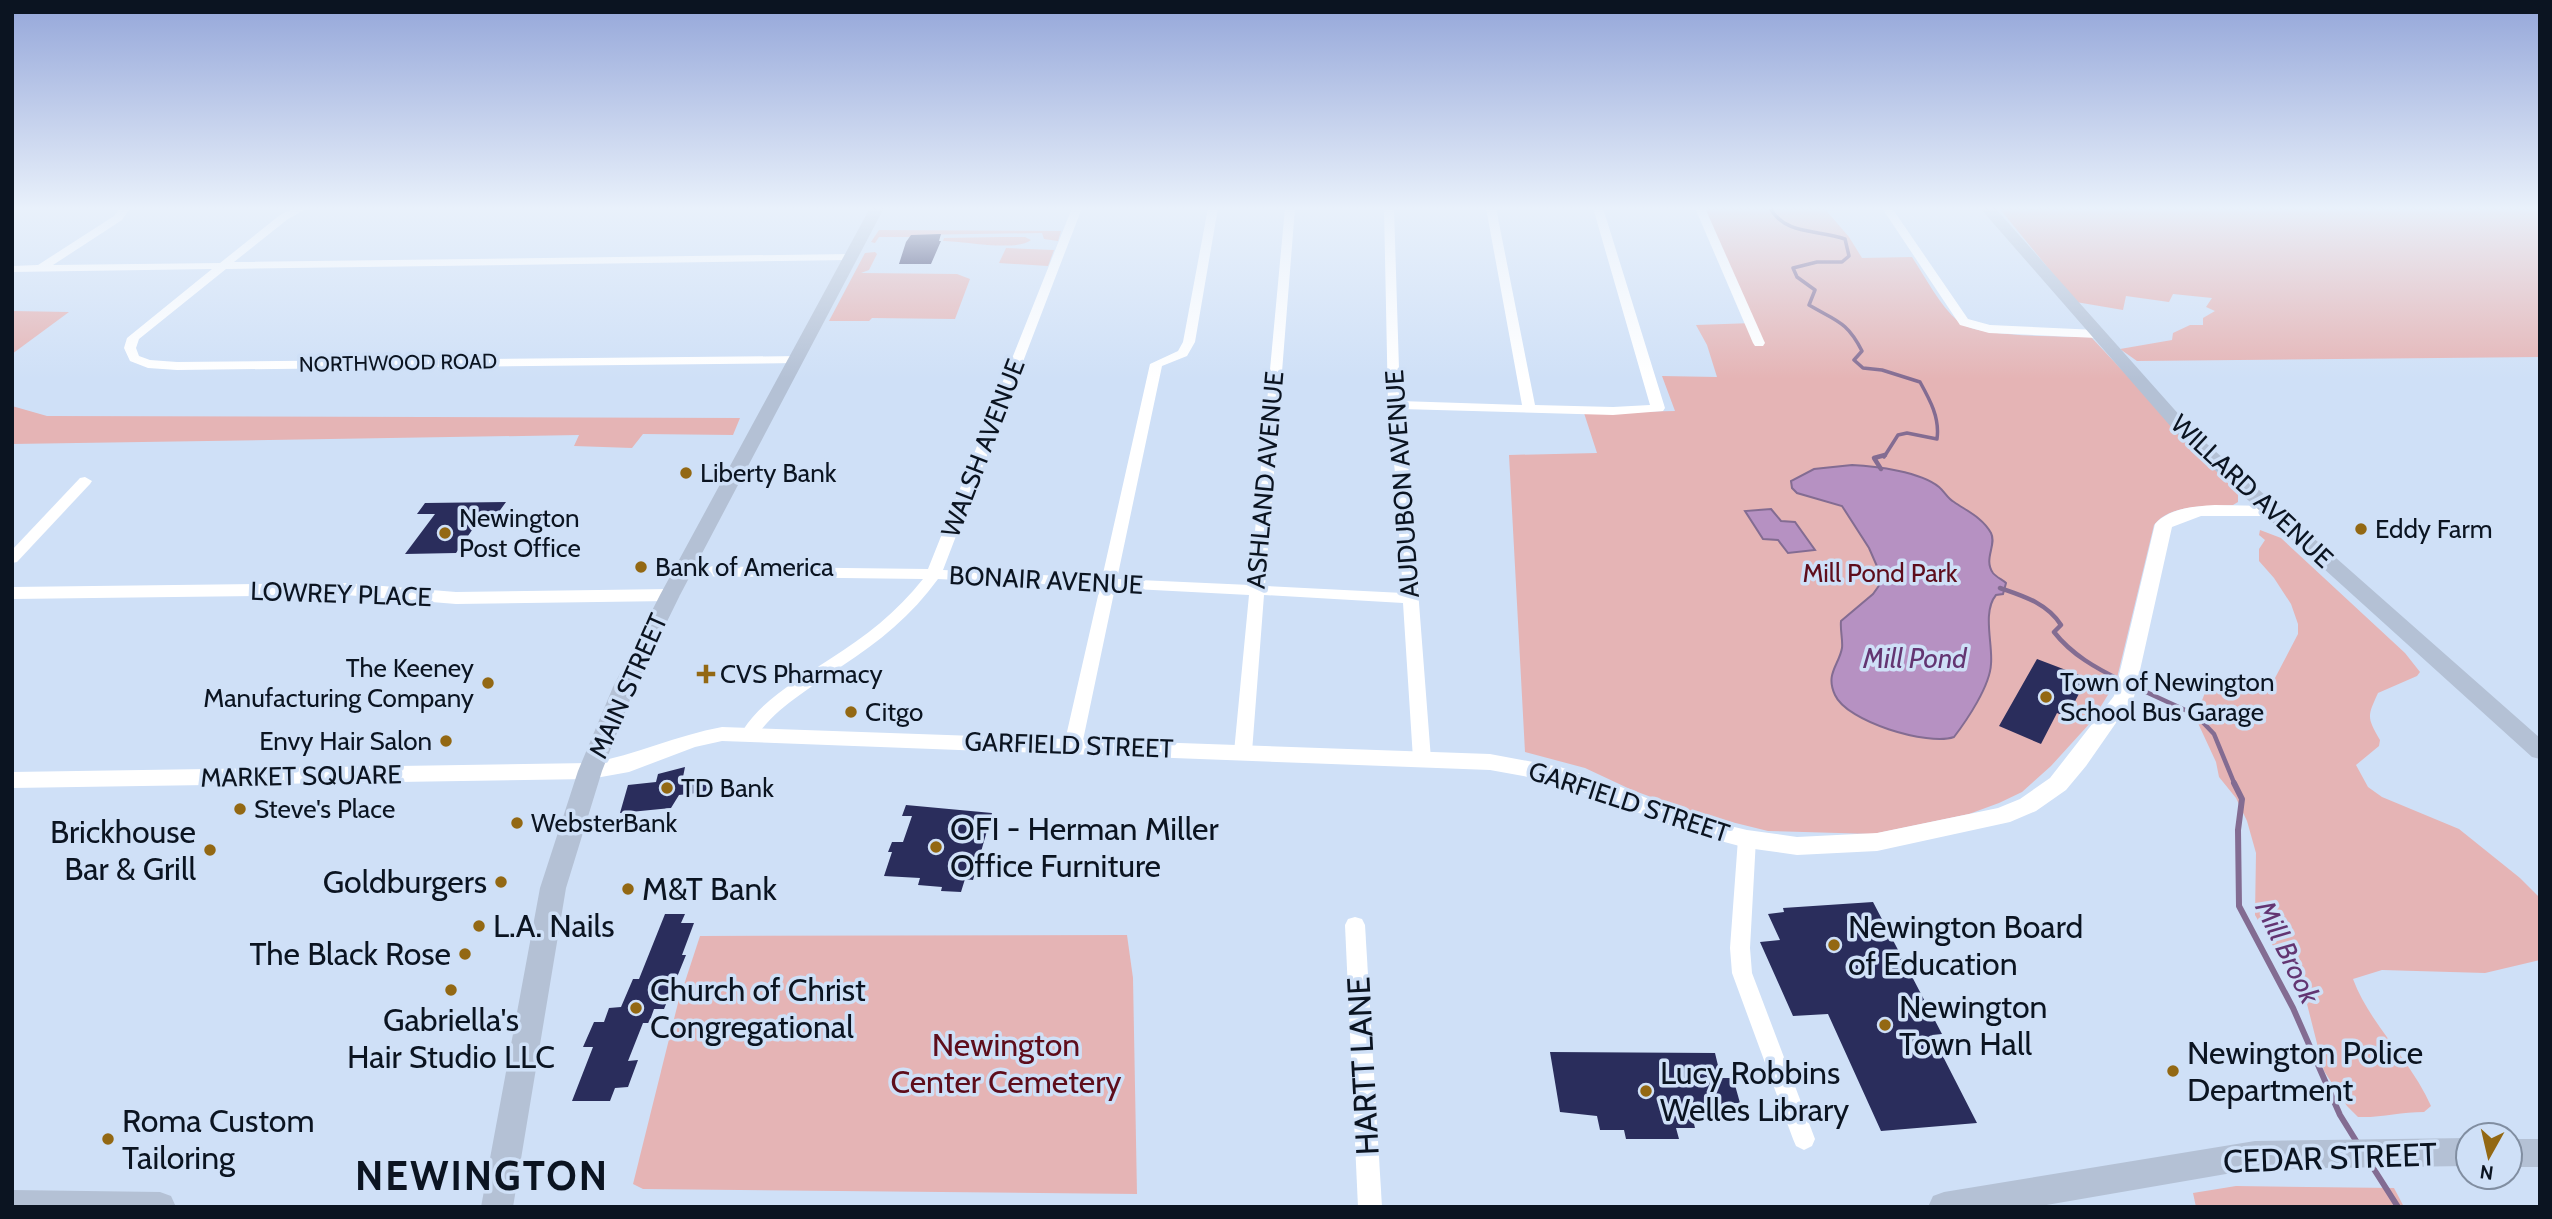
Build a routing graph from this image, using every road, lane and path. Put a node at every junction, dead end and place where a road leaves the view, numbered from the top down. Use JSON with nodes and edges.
{"nodes":[{"id":1,"x":46,"y":265,"type":"edge"},
{"id":2,"x":299,"y":265,"type":"edge"},
{"id":3,"x":846,"y":265,"type":"edge"},
{"id":4,"x":1055,"y":265,"type":"edge"},
{"id":5,"x":1203,"y":265,"type":"edge"},
{"id":6,"x":1285,"y":265,"type":"edge"},
{"id":7,"x":1390,"y":265,"type":"edge"},
{"id":8,"x":1502,"y":265,"type":"edge"},
{"id":9,"x":1615,"y":265,"type":"edge"},
{"id":10,"x":1725,"y":265,"type":"edge"},
{"id":11,"x":1925,"y":265,"type":"edge"},
{"id":12,"x":2037,"y":265,"type":"edge"},
{"id":13,"x":221,"y":266,"type":"junction"},
{"id":14,"x":41,"y":268,"type":"junction"},
{"id":15,"x":12,"y":269,"type":"edge"},
{"id":16,"x":2097,"y":334,"type":"junction"},
{"id":17,"x":1759,"y":343,"type":"dead end"},
{"id":18,"x":798,"y":359,"type":"junction"},
{"id":19,"x":1394,"y":405,"type":"junction"},
{"id":20,"x":1529,"y":409,"type":"junction"},
{"id":21,"x":85,"y":481,"type":"dead end"},
{"id":22,"x":2270,"y":511,"type":"junction"},
{"id":23,"x":12,"y":559,"type":"edge"},
{"id":24,"x":683,"y":571,"type":"junction"},
{"id":25,"x":934,"y":574,"type":"junction"},
{"id":26,"x":1107,"y":583,"type":"junction"},
{"id":27,"x":1255,"y":592,"type":"junction"},
{"id":28,"x":12,"y":593,"type":"edge"},
{"id":29,"x":670,"y":595,"type":"junction"},
{"id":30,"x":1409,"y":598,"type":"junction"},
{"id":31,"x":749,"y":734,"type":"junction"},
{"id":32,"x":1073,"y":745,"type":"junction"},
{"id":33,"x":2540,"y":751,"type":"edge"},
{"id":34,"x":1243,"y":752,"type":"junction"},
{"id":35,"x":1422,"y":759,"type":"junction"},
{"id":36,"x":590,"y":771,"type":"junction"},
{"id":37,"x":12,"y":780,"type":"edge"},
{"id":38,"x":1747,"y":839,"type":"junction"},
{"id":39,"x":1355,"y":925,"type":"dead end"},
{"id":40,"x":1804,"y":1139,"type":"dead end"},
{"id":41,"x":2454,"y":1153,"type":"edge"},
{"id":42,"x":12,"y":1205,"type":"edge"},
{"id":43,"x":160,"y":1207,"type":"edge"},
{"id":44,"x":497,"y":1207,"type":"edge"},
{"id":45,"x":1370,"y":1207,"type":"edge"},
{"id":46,"x":1944,"y":1207,"type":"edge"}],
"edges":[{"from":1,"to":14,"type":"street"},
{"from":2,"to":13,"type":"street"},
{"from":3,"to":18,"type":"main road","name":"MAIN STREET"},
{"from":4,"to":25,"type":"street","name":"WALSH AVENUE"},
{"from":5,"to":26,"type":"street"},
{"from":6,"to":27,"type":"street","name":"ASHLAND AVENUE"},
{"from":7,"to":19,"type":"street","name":"AUDUBON AVENUE"},
{"from":8,"to":20,"type":"street"},
{"from":9,"to":20,"type":"street"},
{"from":10,"to":17,"type":"street"},
{"from":11,"to":16,"type":"street"},
{"from":12,"to":16,"type":"main road","name":"WILLARD AVENUE"},
{"from":13,"to":14,"type":"street"},
{"from":13,"to":18,"type":"street","name":"NORTHWOOD ROAD"},
{"from":14,"to":15,"type":"street"},
{"from":16,"to":22,"type":"main road","name":"WILLARD AVENUE"},
{"from":18,"to":24,"type":"main road","name":"MAIN STREET"},
{"from":19,"to":20,"type":"street"},
{"from":19,"to":30,"type":"street","name":"AUDUBON AVENUE"},
{"from":21,"to":23,"type":"street"},
{"from":22,"to":33,"type":"main road","name":"WILLARD AVENUE"},
{"from":22,"to":38,"type":"street","name":"GARFIELD STREET"},
{"from":24,"to":25,"type":"street","name":"BONAIR AVENUE"},
{"from":24,"to":29,"type":"main road","name":"MAIN STREET"},
{"from":25,"to":26,"type":"street","name":"BONAIR AVENUE"},
{"from":25,"to":31,"type":"street","name":"WALSH AVENUE"},
{"from":26,"to":27,"type":"street","name":"BONAIR AVENUE"},
{"from":26,"to":32,"type":"street"},
{"from":27,"to":30,"type":"street","name":"BONAIR AVENUE"},
{"from":27,"to":34,"type":"street","name":"ASHLAND AVENUE"},
{"from":28,"to":29,"type":"street","name":"LOWREY PLACE"},
{"from":29,"to":36,"type":"main road","name":"MAIN STREET"},
{"from":30,"to":35,"type":"street","name":"AUDUBON AVENUE"},
{"from":31,"to":32,"type":"street","name":"GARFIELD STREET"},
{"from":31,"to":36,"type":"street","name":"GARFIELD STREET"},
{"from":32,"to":34,"type":"street","name":"GARFIELD STREET"},
{"from":34,"to":35,"type":"street","name":"GARFIELD STREET"},
{"from":35,"to":38,"type":"street","name":"GARFIELD STREET"},
{"from":36,"to":37,"type":"street","name":"MARKET SQUARE"},
{"from":36,"to":44,"type":"main road","name":"MAIN STREET"},
{"from":38,"to":40,"type":"street"},
{"from":39,"to":45,"type":"street","name":"HARTT LANE"},
{"from":41,"to":46,"type":"main road","name":"CEDAR STREET"},
{"from":42,"to":43,"type":"main road"}]}
